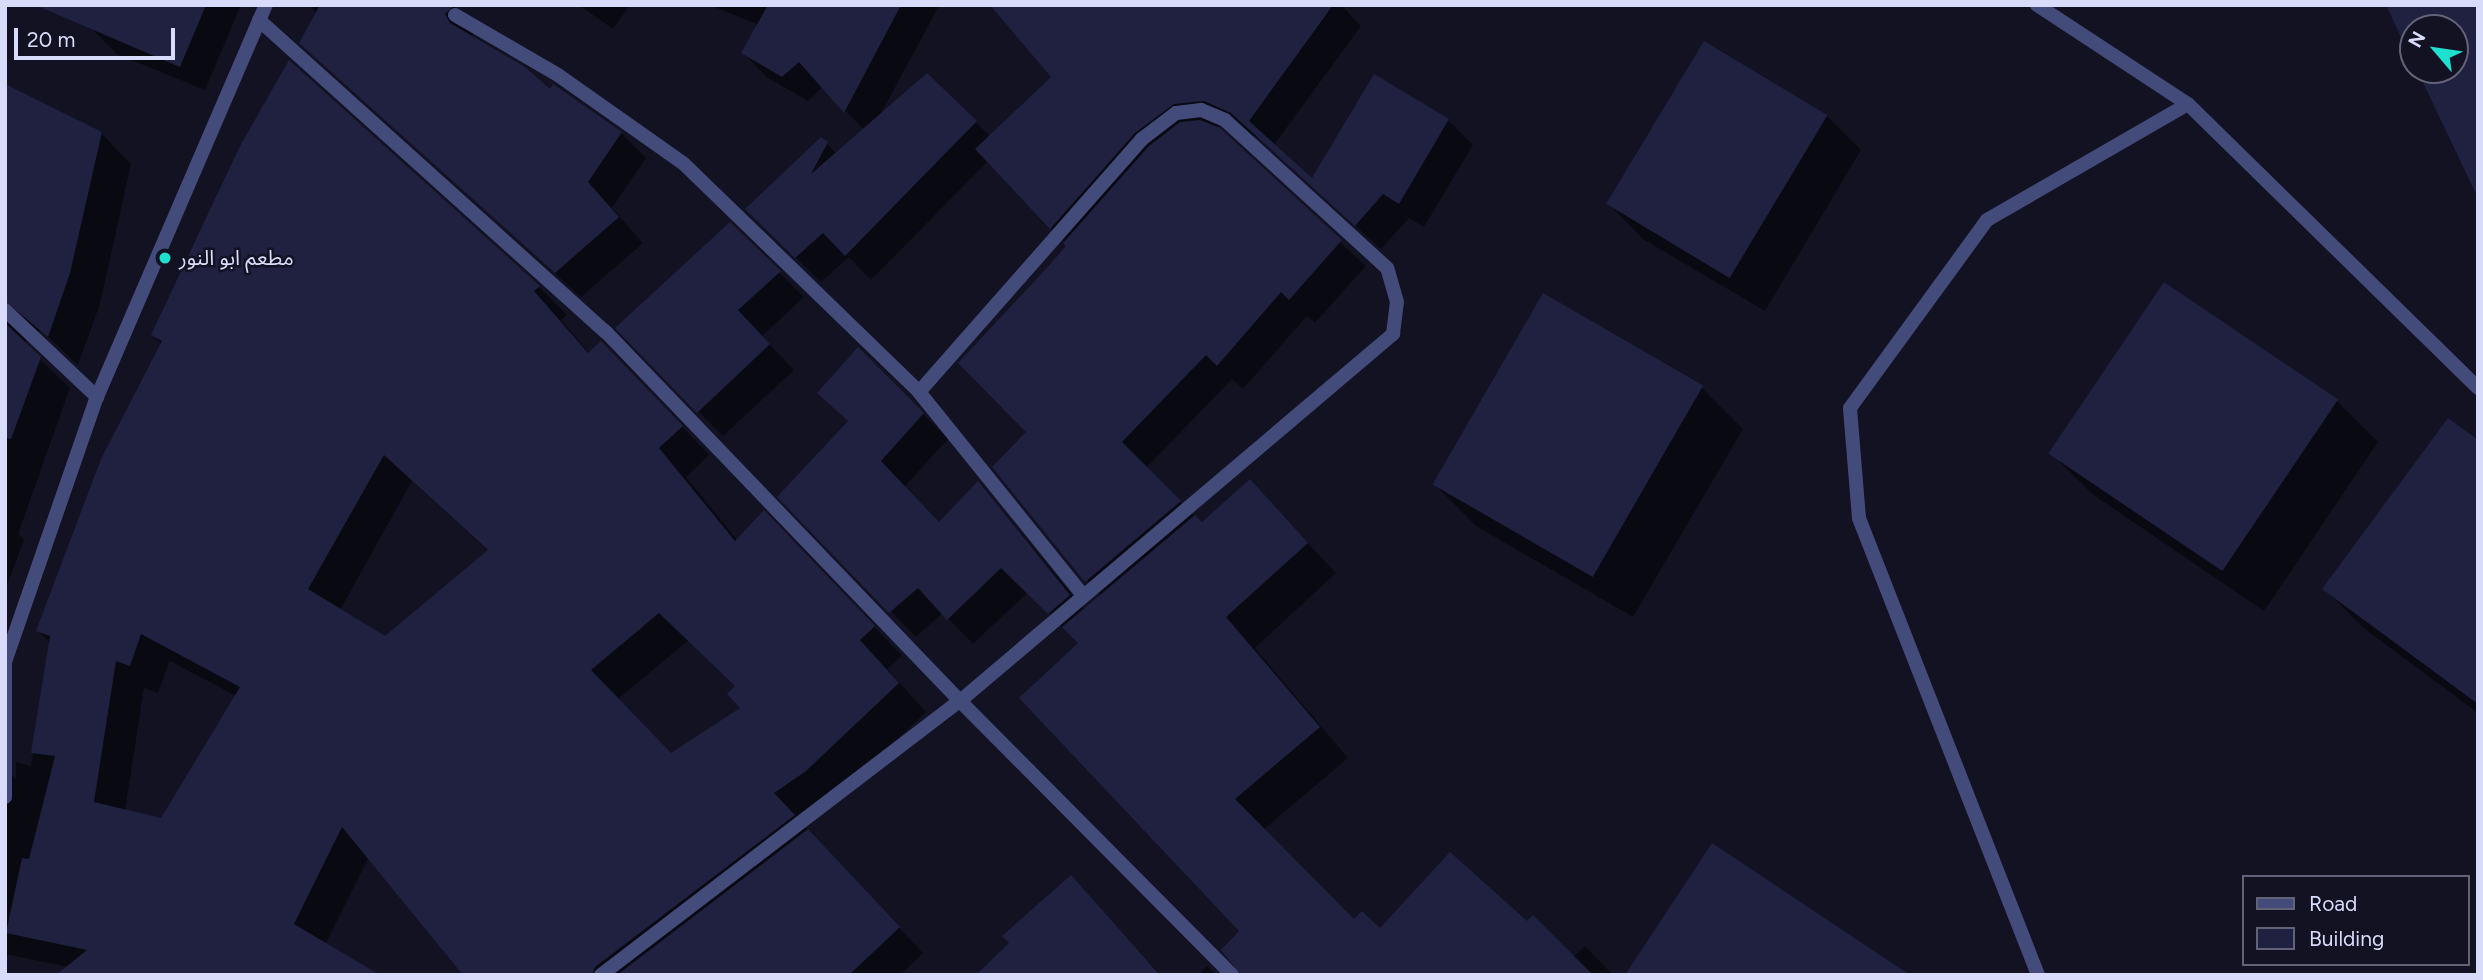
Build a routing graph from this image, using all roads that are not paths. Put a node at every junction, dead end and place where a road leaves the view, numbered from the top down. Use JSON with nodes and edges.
{"nodes":[{"id":1,"x":266,"y":5,"type":"edge"},
{"id":2,"x":2037,"y":5,"type":"edge"},
{"id":3,"x":455,"y":15,"type":"dead end"},
{"id":4,"x":259,"y":20,"type":"junction"},
{"id":5,"x":2188,"y":104,"type":"junction"},
{"id":6,"x":5,"y":310,"type":"edge"},
{"id":7,"x":2478,"y":388,"type":"edge"},
{"id":8,"x":919,"y":392,"type":"junction"},
{"id":9,"x":97,"y":397,"type":"junction"},
{"id":10,"x":1083,"y":595,"type":"junction"},
{"id":11,"x":5,"y":662,"type":"edge"},
{"id":12,"x":960,"y":701,"type":"junction"},
{"id":13,"x":5,"y":797,"type":"edge"},
{"id":14,"x":601,"y":975,"type":"edge"},
{"id":15,"x":1231,"y":975,"type":"edge"},
{"id":16,"x":2038,"y":975,"type":"edge"}],
"edges":[{"from":1,"to":4,"type":"street"},
{"from":2,"to":5,"type":"street"},
{"from":3,"to":8,"type":"street"},
{"from":4,"to":9,"type":"street"},
{"from":4,"to":12,"type":"street"},
{"from":5,"to":7,"type":"street"},
{"from":5,"to":16,"type":"street"},
{"from":6,"to":9,"type":"street"},
{"from":8,"to":10,"type":"street"},
{"from":8,"to":10,"type":"street"},
{"from":9,"to":11,"type":"street"},
{"from":10,"to":12,"type":"street"},
{"from":11,"to":13,"type":"street"},
{"from":12,"to":14,"type":"street"},
{"from":12,"to":15,"type":"street"}]}
